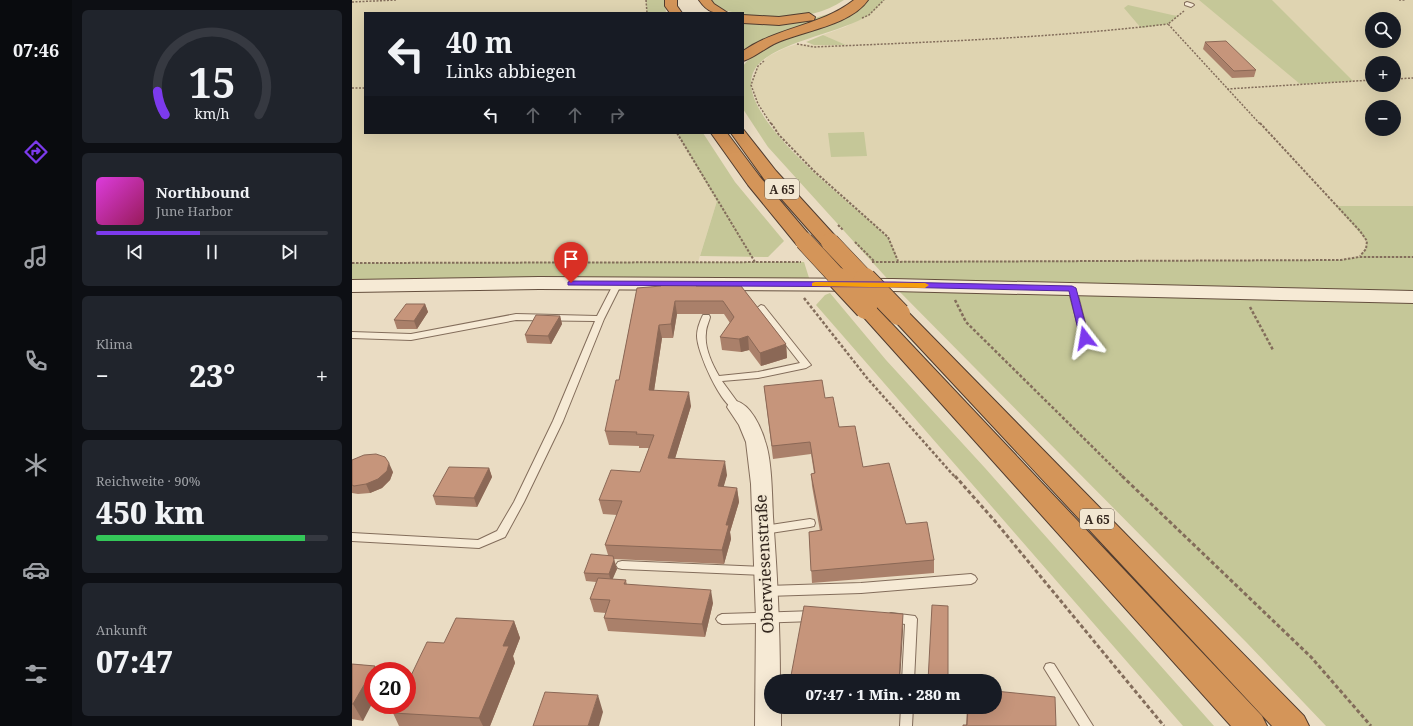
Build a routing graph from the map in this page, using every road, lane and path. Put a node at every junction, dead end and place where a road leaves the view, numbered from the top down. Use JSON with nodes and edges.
{"nodes":[{"id":1,"x":396,"y":0,"type":"edge"},
{"id":2,"x":646,"y":0,"type":"edge"},
{"id":3,"x":671,"y":0,"type":"edge"},
{"id":4,"x":681,"y":0,"type":"edge"},
{"id":5,"x":705,"y":0,"type":"edge"},
{"id":6,"x":862,"y":0,"type":"edge"},
{"id":7,"x":1399,"y":0,"type":"edge"},
{"id":8,"x":1406,"y":0,"type":"edge"},
{"id":9,"x":849,"y":1,"type":"edge"},
{"id":10,"x":352,"y":2,"type":"edge"},
{"id":11,"x":1189,"y":4,"type":"dead end"},
{"id":12,"x":647,"y":12,"type":"edge"},
{"id":13,"x":675,"y":12,"type":"edge"},
{"id":14,"x":679,"y":12,"type":"edge"},
{"id":15,"x":720,"y":12,"type":"edge"},
{"id":16,"x":744,"y":18,"type":"edge"},
{"id":17,"x":1168,"y":24,"type":"junction"},
{"id":18,"x":797,"y":44,"type":"dead end"},
{"id":19,"x":744,"y":56,"type":"edge"},
{"id":20,"x":769,"y":56,"type":"dead end"},
{"id":21,"x":1413,"y":78,"type":"edge"},
{"id":22,"x":1401,"y":79,"type":"edge"},
{"id":23,"x":1365,"y":80,"type":"edge"},
{"id":24,"x":352,"y":88,"type":"edge"},
{"id":25,"x":364,"y":88,"type":"edge"},
{"id":26,"x":1226,"y":89,"type":"junction"},
{"id":27,"x":678,"y":134,"type":"edge"},
{"id":28,"x":720,"y":134,"type":"edge"},
{"id":29,"x":740,"y":134,"type":"edge"},
{"id":30,"x":1359,"y":257,"type":"junction"},
{"id":31,"x":1413,"y":257,"type":"edge"},
{"id":32,"x":352,"y":263,"type":"edge"},
{"id":33,"x":618,"y":283,"type":"junction"},
{"id":34,"x":801,"y":284,"type":"junction"},
{"id":35,"x":352,"y":286,"type":"edge"},
{"id":36,"x":953,"y":286,"type":"junction"},
{"id":37,"x":1072,"y":288,"type":"junction"},
{"id":38,"x":1245,"y":293,"type":"junction"},
{"id":39,"x":1413,"y":297,"type":"edge"},
{"id":40,"x":761,"y":308,"type":"dead end"},
{"id":41,"x":706,"y":318,"type":"dead end"},
{"id":42,"x":600,"y":319,"type":"junction"},
{"id":43,"x":352,"y":335,"type":"edge"},
{"id":44,"x":1085,"y":338,"type":"dead end"},
{"id":45,"x":1273,"y":350,"type":"dead end"},
{"id":46,"x":716,"y":379,"type":"junction"},
{"id":47,"x":736,"y":407,"type":"joint"},
{"id":48,"x":810,"y":523,"type":"dead end"},
{"id":49,"x":764,"y":530,"type":"junction"},
{"id":50,"x":352,"y":537,"type":"edge"},
{"id":51,"x":622,"y":565,"type":"dead end"},
{"id":52,"x":971,"y":579,"type":"dead end"},
{"id":53,"x":766,"y":581,"type":"junction"},
{"id":54,"x":827,"y":616,"type":"edge"},
{"id":55,"x":768,"y":618,"type":"junction"},
{"id":56,"x":880,"y":618,"type":"edge"},
{"id":57,"x":722,"y":619,"type":"dead end"},
{"id":58,"x":1050,"y":668,"type":"dead end"},
{"id":59,"x":908,"y":674,"type":"edge"},
{"id":60,"x":907,"y":714,"type":"edge"},
{"id":61,"x":768,"y":726,"type":"edge"},
{"id":62,"x":906,"y":726,"type":"edge"},
{"id":63,"x":1087,"y":726,"type":"edge"},
{"id":64,"x":1164,"y":726,"type":"edge"},
{"id":65,"x":1251,"y":726,"type":"edge"},
{"id":66,"x":1293,"y":726,"type":"edge"},
{"id":67,"x":1371,"y":726,"type":"edge"}],
"edges":[{"from":1,"to":10,"type":"path"},
{"from":2,"to":12,"type":"path"},
{"from":3,"to":13,"type":"highway"},
{"from":4,"to":14,"type":"highway"},
{"from":5,"to":15,"type":"highway"},
{"from":6,"to":19,"type":"highway"},
{"from":7,"to":8,"type":"path"},
{"from":9,"to":16,"type":"highway"},
{"from":11,"to":17,"type":"path"},
{"from":17,"to":18,"type":"path"},
{"from":17,"to":26,"type":"path"},
{"from":20,"to":30,"type":"path"},
{"from":21,"to":22,"type":"path"},
{"from":23,"to":26,"type":"path"},
{"from":24,"to":25,"type":"path"},
{"from":26,"to":30,"type":"path"},
{"from":27,"to":32,"type":"path"},
{"from":28,"to":65,"type":"highway","number":"A 65","bridge":true},
{"from":29,"to":66,"type":"highway","number":"A 65","bridge":true},
{"from":30,"to":31,"type":"path"},
{"from":33,"to":34,"type":"street"},
{"from":33,"to":35,"type":"street"},
{"from":33,"to":42,"type":"lane"},
{"from":34,"to":36,"type":"street"},
{"from":34,"to":64,"type":"path"},
{"from":36,"to":37,"type":"street"},
{"from":36,"to":67,"type":"path"},
{"from":37,"to":38,"type":"street"},
{"from":37,"to":44,"type":"lane"},
{"from":38,"to":39,"type":"street"},
{"from":38,"to":45,"type":"path"},
{"from":40,"to":46,"type":"lane"},
{"from":41,"to":46,"type":"lane"},
{"from":42,"to":43,"type":"lane"},
{"from":42,"to":50,"type":"lane"},
{"from":46,"to":47,"type":"lane"},
{"from":47,"to":49,"type":"street","name":"Oberwiesenstraße"},
{"from":48,"to":49,"type":"lane"},
{"from":49,"to":53,"type":"street","name":"Oberwiesenstraße"},
{"from":51,"to":53,"type":"lane"},
{"from":52,"to":53,"type":"lane"},
{"from":53,"to":55,"type":"street","name":"Oberwiesenstraße"},
{"from":54,"to":55,"type":"lane"},
{"from":55,"to":57,"type":"lane"},
{"from":55,"to":61,"type":"street","name":"Oberwiesenstraße"},
{"from":56,"to":59,"type":"lane"},
{"from":58,"to":63,"type":"lane"},
{"from":60,"to":62,"type":"lane"}]}
